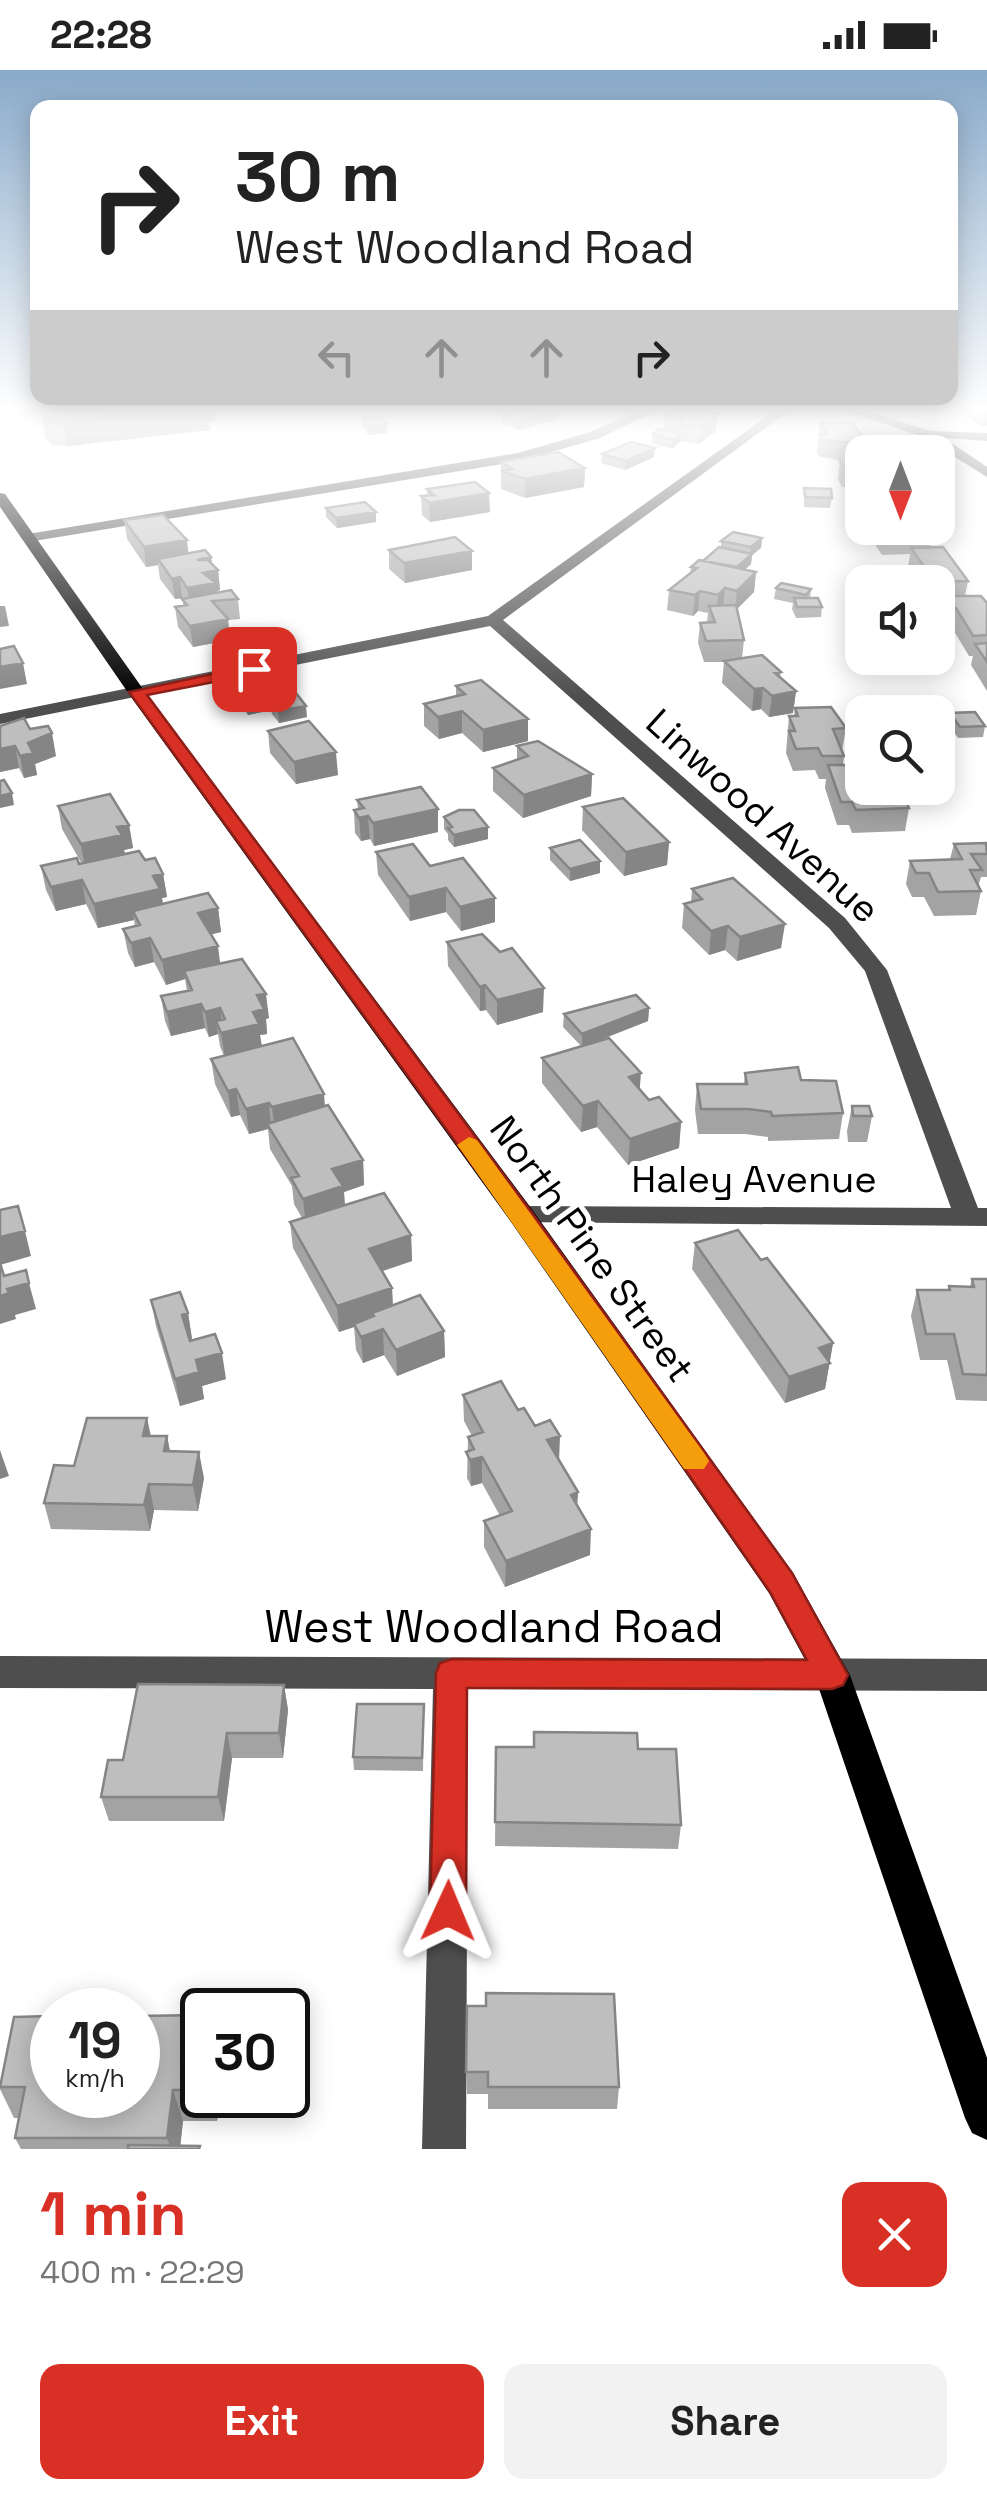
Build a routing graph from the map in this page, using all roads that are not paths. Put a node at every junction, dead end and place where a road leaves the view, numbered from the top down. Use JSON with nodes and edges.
{"nodes":[{"id":1,"x":5,"y":504,"type":"edge"},
{"id":2,"x":234,"y":504,"type":"edge"},
{"id":3,"x":654,"y":504,"type":"edge"},
{"id":4,"x":28,"y":538,"type":"junction"},
{"id":5,"x":493,"y":620,"type":"junction"},
{"id":6,"x":136,"y":692,"type":"junction"},
{"id":7,"x":0,"y":720,"type":"edge"},
{"id":8,"x":521,"y":1216,"type":"junction"},
{"id":9,"x":977,"y":1217,"type":"edge"},
{"id":10,"x":0,"y":1672,"type":"edge"},
{"id":11,"x":452,"y":1673,"type":"junction"},
{"id":12,"x":832,"y":1675,"type":"junction"},
{"id":13,"x":987,"y":1676,"type":"edge"},
{"id":14,"x":987,"y":2118,"type":"edge"},
{"id":15,"x":444,"y":2149,"type":"edge"}],
"edges":[{"from":1,"to":4,"type":"main road","name":"North Pine Street"},
{"from":2,"to":4,"type":"street"},
{"from":3,"to":5,"type":"street"},
{"from":4,"to":6,"type":"main road","name":"North Pine Street"},
{"from":5,"to":6,"type":"street"},
{"from":5,"to":9,"type":"street","name":"Linwood Avenue"},
{"from":6,"to":7,"type":"street"},
{"from":6,"to":8,"type":"main road","name":"North Pine Street"},
{"from":8,"to":9,"type":"street","name":"Haley Avenue"},
{"from":8,"to":12,"type":"main road","name":"North Pine Street"},
{"from":10,"to":11,"type":"street","name":"West Woodland Road"},
{"from":11,"to":12,"type":"street","name":"West Woodland Road"},
{"from":11,"to":15,"type":"street"},
{"from":12,"to":13,"type":"street","name":"West Woodland Road"},
{"from":12,"to":14,"type":"main road","name":"North Pine Street"}]}
